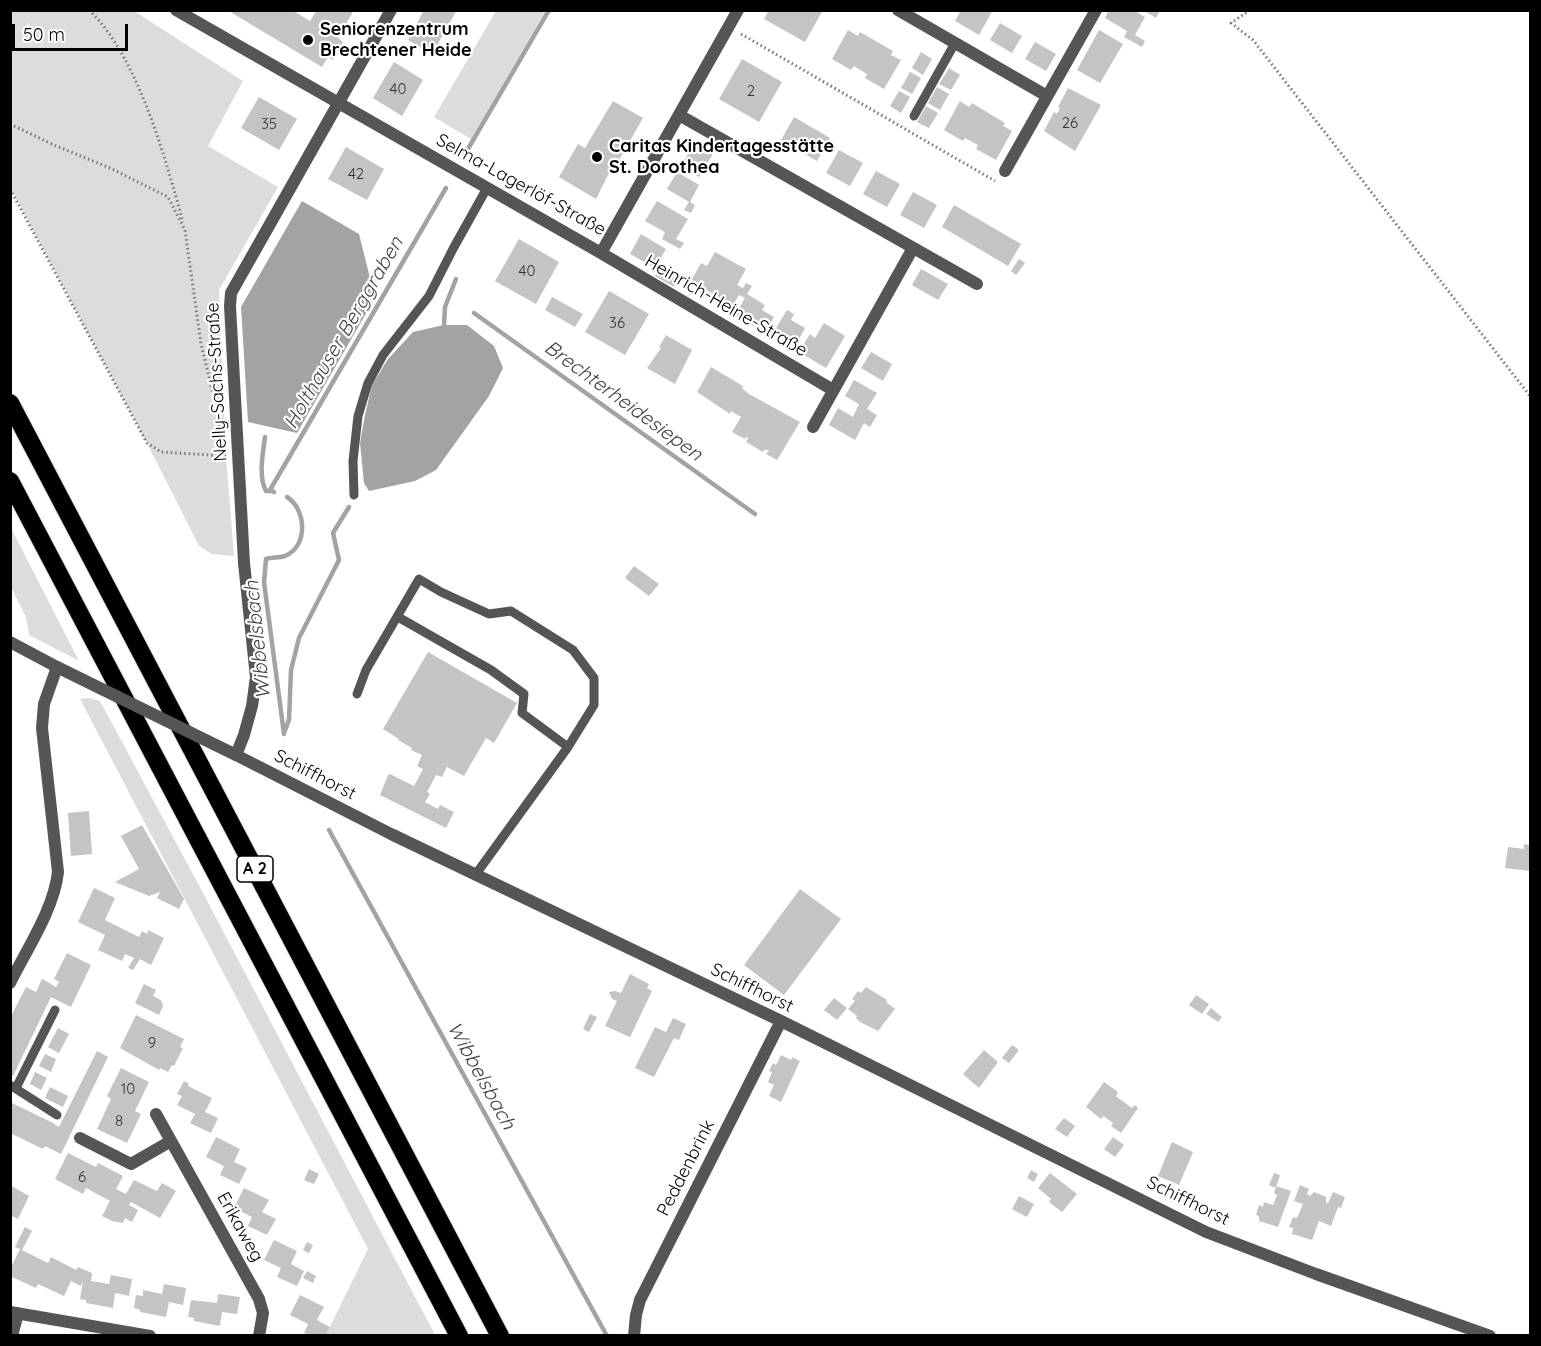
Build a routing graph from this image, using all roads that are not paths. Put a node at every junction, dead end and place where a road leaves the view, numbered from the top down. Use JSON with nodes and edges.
{"nodes":[{"id":1,"x":176,"y":10,"type":"edge"},
{"id":2,"x":391,"y":10,"type":"edge"},
{"id":3,"x":738,"y":10,"type":"edge"},
{"id":4,"x":898,"y":10,"type":"edge"},
{"id":5,"x":1096,"y":10,"type":"edge"},
{"id":6,"x":955,"y":43,"type":"junction"},
{"id":7,"x":1047,"y":96,"type":"junction"},
{"id":8,"x":339,"y":104,"type":"junction"},
{"id":9,"x":679,"y":115,"type":"junction"},
{"id":10,"x":914,"y":116,"type":"dead end"},
{"id":11,"x":1005,"y":171,"type":"road end"},
{"id":12,"x":487,"y":188,"type":"junction"},
{"id":13,"x":913,"y":248,"type":"junction"},
{"id":14,"x":601,"y":254,"type":"junction"},
{"id":15,"x":977,"y":284,"type":"dead end"},
{"id":16,"x":833,"y":390,"type":"junction"},
{"id":17,"x":10,"y":403,"type":"edge"},
{"id":18,"x":813,"y":427,"type":"dead end"},
{"id":19,"x":10,"y":481,"type":"edge"},
{"id":20,"x":354,"y":495,"type":"dead end"},
{"id":21,"x":398,"y":617,"type":"junction"},
{"id":22,"x":10,"y":642,"type":"edge"},
{"id":23,"x":56,"y":670,"type":"junction"},
{"id":24,"x":357,"y":694,"type":"dead end"},
{"id":25,"x":568,"y":747,"type":"junction"},
{"id":26,"x":236,"y":755,"type":"junction"},
{"id":27,"x":476,"y":874,"type":"junction"},
{"id":28,"x":10,"y":983,"type":"edge"},
{"id":29,"x":55,"y":1010,"type":"dead end"},
{"id":30,"x":781,"y":1022,"type":"junction"},
{"id":31,"x":13,"y":1087,"type":"edge"},
{"id":32,"x":57,"y":1114,"type":"dead end"},
{"id":33,"x":156,"y":1114,"type":"dead end"},
{"id":34,"x":80,"y":1138,"type":"dead end"},
{"id":35,"x":171,"y":1141,"type":"junction"},
{"id":36,"x":14,"y":1312,"type":"edge"},
{"id":37,"x":12,"y":1335,"type":"edge"},
{"id":38,"x":150,"y":1335,"type":"edge"},
{"id":39,"x":259,"y":1335,"type":"edge"},
{"id":40,"x":459,"y":1335,"type":"edge"},
{"id":41,"x":500,"y":1335,"type":"edge"},
{"id":42,"x":634,"y":1335,"type":"edge"},
{"id":43,"x":1490,"y":1335,"type":"edge"}],
"edges":[{"from":1,"to":8,"type":"street","name":"Selma-Lagerlöf-Straße"},
{"from":2,"to":8,"type":"street","name":"Nelly-Sachs-Straße"},
{"from":3,"to":9,"type":"street","name":"Selma-Lagerlöf-Straße"},
{"from":4,"to":6,"type":"street"},
{"from":5,"to":7,"type":"street"},
{"from":6,"to":7,"type":"street"},
{"from":6,"to":10,"type":"lane"},
{"from":7,"to":11,"type":"street"},
{"from":8,"to":12,"type":"street","name":"Selma-Lagerlöf-Straße"},
{"from":8,"to":26,"type":"street","name":"Nelly-Sachs-Straße"},
{"from":9,"to":13,"type":"street"},
{"from":9,"to":14,"type":"street","name":"Selma-Lagerlöf-Straße"},
{"from":12,"to":14,"type":"street","name":"Selma-Lagerlöf-Straße"},
{"from":12,"to":20,"type":"lane"},
{"from":13,"to":15,"type":"street"},
{"from":13,"to":16,"type":"street"},
{"from":14,"to":16,"type":"street","name":"Heinrich-Heine-Straße"},
{"from":16,"to":18,"type":"street"},
{"from":17,"to":41,"type":"highway","number":"A 2"},
{"from":19,"to":40,"type":"highway","number":"A 2"},
{"from":21,"to":24,"type":"lane"},
{"from":21,"to":25,"type":"lane"},
{"from":21,"to":25,"type":"lane"},
{"from":22,"to":23,"type":"street","name":"Schiffhorst"},
{"from":23,"to":26,"type":"street","name":"Schiffhorst","bridge":true},
{"from":23,"to":28,"type":"street"},
{"from":25,"to":27,"type":"lane"},
{"from":26,"to":27,"type":"street","name":"Schiffhorst"},
{"from":27,"to":30,"type":"street","name":"Schiffhorst"},
{"from":29,"to":31,"type":"lane"},
{"from":30,"to":42,"type":"street","name":"Peddenbrink"},
{"from":30,"to":43,"type":"street","name":"Schiffhorst"},
{"from":31,"to":32,"type":"lane"},
{"from":33,"to":35,"type":"street","name":"Erikaweg"},
{"from":34,"to":35,"type":"street"},
{"from":35,"to":39,"type":"street","name":"Erikaweg"},
{"from":36,"to":37,"type":"street"},
{"from":36,"to":38,"type":"street"}]}
